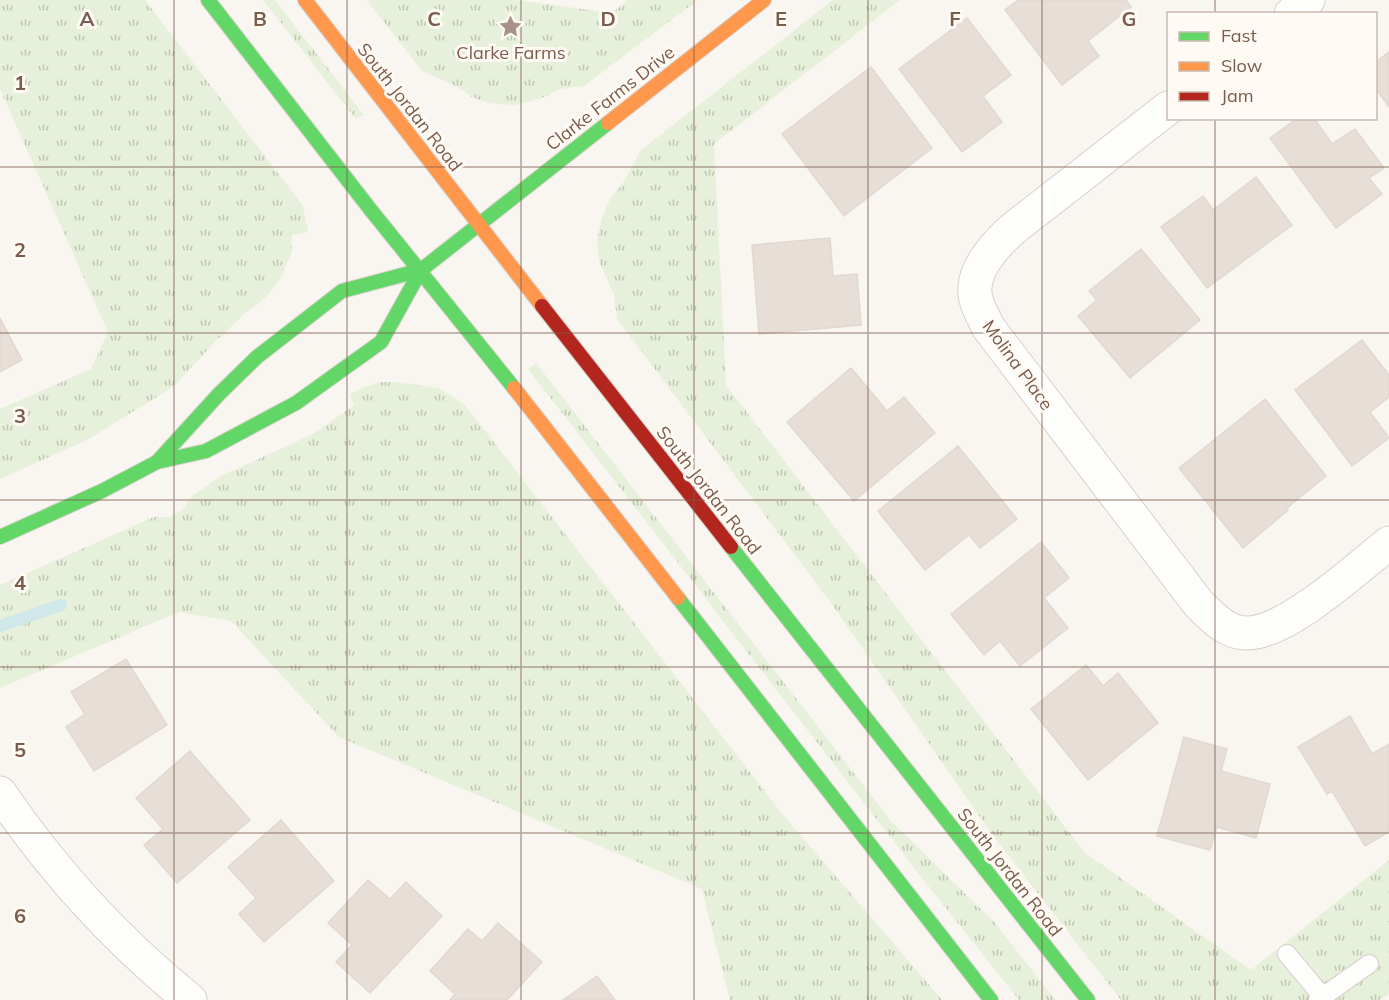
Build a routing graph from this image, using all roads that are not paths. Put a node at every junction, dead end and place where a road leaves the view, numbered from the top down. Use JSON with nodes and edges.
{"nodes":[{"id":1,"x":208,"y":0,"type":"edge"},
{"id":2,"x":305,"y":0,"type":"edge"},
{"id":3,"x":764,"y":0,"type":"edge"},
{"id":4,"x":1308,"y":0,"type":"edge"},
{"id":5,"x":1293,"y":12,"type":"edge"},
{"id":6,"x":1167,"y":109,"type":"edge"},
{"id":7,"x":478,"y":224,"type":"junction"},
{"id":8,"x":421,"y":270,"type":"junction"},
{"id":9,"x":157,"y":462,"type":"junction"},
{"id":10,"x":0,"y":537,"type":"edge"},
{"id":11,"x":1389,"y":543,"type":"edge"},
{"id":12,"x":0,"y":793,"type":"edge"},
{"id":13,"x":1287,"y":954,"type":"dead end"},
{"id":14,"x":1369,"y":964,"type":"dead end"},
{"id":15,"x":1320,"y":998,"type":"edge"},
{"id":16,"x":190,"y":1000,"type":"edge"},
{"id":17,"x":991,"y":1000,"type":"edge"},
{"id":18,"x":1088,"y":1000,"type":"edge"}],
"edges":[{"from":1,"to":8,"type":"main road"},
{"from":2,"to":7,"type":"main road","name":"South Jordan Road"},
{"from":3,"to":7,"type":"main road","name":"Clarke Farms Drive"},
{"from":4,"to":5,"type":"street"},
{"from":6,"to":11,"type":"street","name":"Molina Place"},
{"from":7,"to":8,"type":"main road","name":"Clarke Farms Drive"},
{"from":7,"to":18,"type":"main road","name":"South Jordan Road"},
{"from":8,"to":9,"type":"main road"},
{"from":8,"to":9,"type":"main road"},
{"from":8,"to":17,"type":"main road"},
{"from":9,"to":10,"type":"main road"},
{"from":12,"to":16,"type":"street"},
{"from":13,"to":15,"type":"lane"},
{"from":14,"to":15,"type":"lane"}]}
